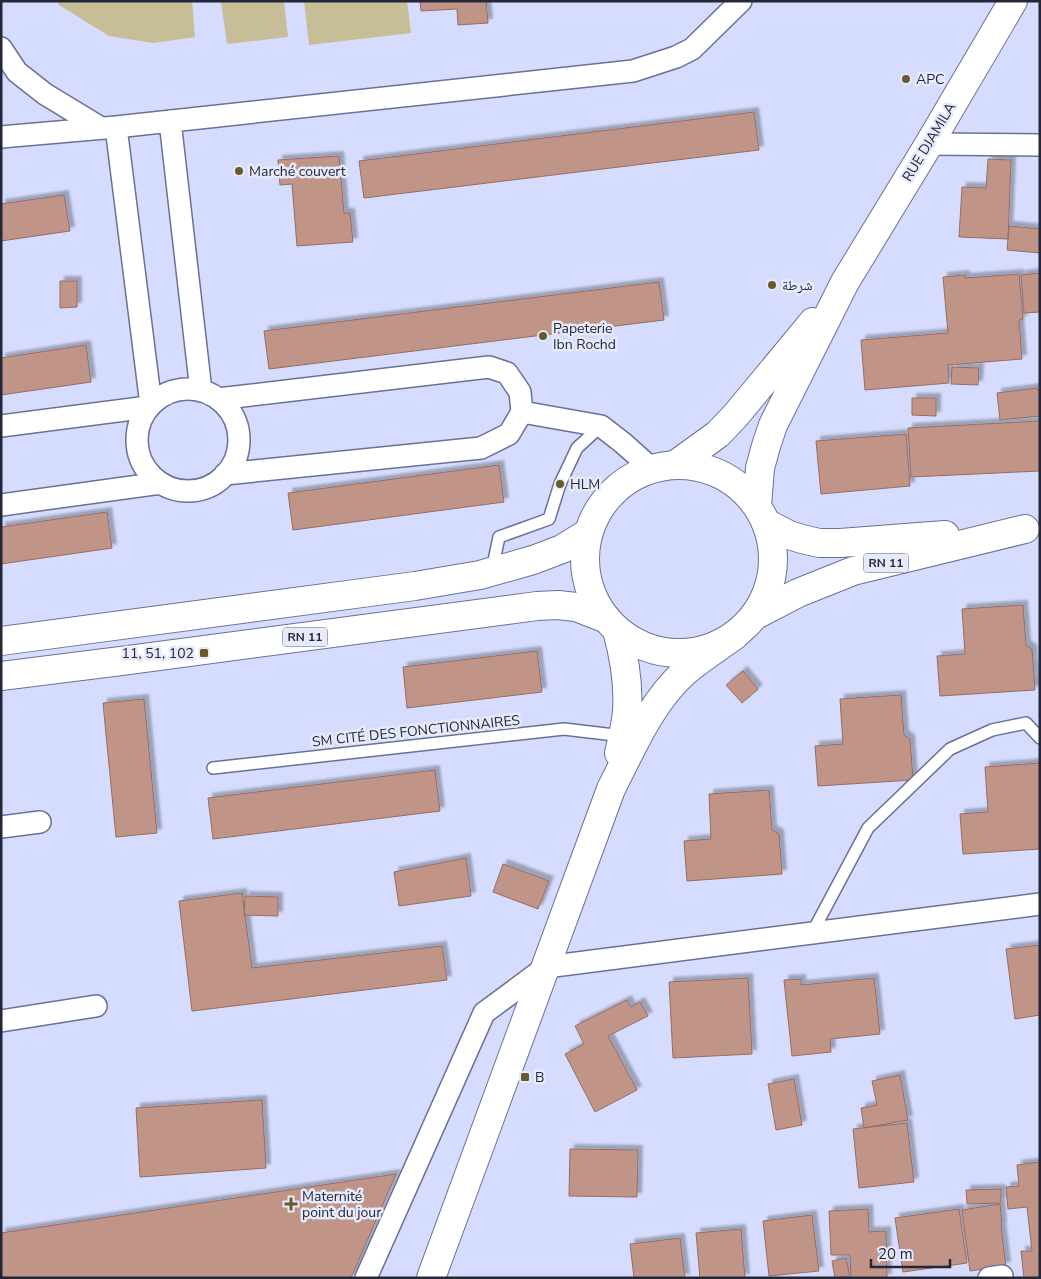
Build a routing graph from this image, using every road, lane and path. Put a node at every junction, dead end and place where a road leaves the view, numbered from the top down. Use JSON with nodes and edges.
{"nodes":[{"id":1,"x":741,"y":1,"type":"edge"},
{"id":2,"x":1012,"y":1,"type":"edge"},
{"id":3,"x":1,"y":48,"type":"edge"},
{"id":4,"x":170,"y":121,"type":"junction"},
{"id":5,"x":108,"y":128,"type":"junction"},
{"id":6,"x":1,"y":137,"type":"edge"},
{"id":7,"x":929,"y":144,"type":"junction"},
{"id":8,"x":1040,"y":145,"type":"edge"},
{"id":9,"x":845,"y":282,"type":"junction"},
{"id":10,"x":210,"y":395,"type":"junction"},
{"id":11,"x":149,"y":406,"type":"junction"},
{"id":12,"x":522,"y":412,"type":"junction"},
{"id":13,"x":1,"y":426,"type":"edge"},
{"id":14,"x":601,"y":426,"type":"junction"},
{"id":15,"x":663,"y":467,"type":"junction"},
{"id":16,"x":225,"y":474,"type":"junction"},
{"id":17,"x":161,"y":483,"type":"junction"},
{"id":18,"x":1,"y":505,"type":"edge"},
{"id":19,"x":762,"y":515,"type":"junction"},
{"id":20,"x":1032,"y":528,"type":"edge"},
{"id":21,"x":588,"y":533,"type":"junction"},
{"id":22,"x":491,"y":573,"type":"junction"},
{"id":23,"x":754,"y":616,"type":"junction"},
{"id":24,"x":612,"y":625,"type":"junction"},
{"id":25,"x":734,"y":636,"type":"junction"},
{"id":26,"x":1,"y":641,"type":"edge"},
{"id":27,"x":1,"y":676,"type":"edge"},
{"id":28,"x":623,"y":736,"type":"junction"},
{"id":29,"x":1040,"y":738,"type":"edge"},
{"id":30,"x":213,"y":768,"type":"dead end"},
{"id":31,"x":611,"y":789,"type":"junction"},
{"id":32,"x":40,"y":822,"type":"dead end"},
{"id":33,"x":1,"y":827,"type":"edge"},
{"id":34,"x":1040,"y":904,"type":"edge"},
{"id":35,"x":812,"y":933,"type":"junction"},
{"id":36,"x":546,"y":967,"type":"junction"},
{"id":37,"x":96,"y":1006,"type":"dead end"},
{"id":38,"x":1,"y":1021,"type":"edge"},
{"id":39,"x":366,"y":1278,"type":"edge"},
{"id":40,"x":431,"y":1278,"type":"edge"}],
"edges":[{"from":1,"to":4,"type":"street"},
{"from":2,"to":7,"type":"main road","name":"RUE DJAMILA"},
{"from":3,"to":5,"type":"street"},
{"from":4,"to":5,"type":"street"},
{"from":4,"to":10,"type":"street"},
{"from":5,"to":6,"type":"street"},
{"from":5,"to":11,"type":"street"},
{"from":7,"to":8,"type":"street"},
{"from":7,"to":9,"type":"main road","name":"RUE DJAMILA"},
{"from":9,"to":15,"type":"main road"},
{"from":9,"to":19,"type":"main road"},
{"from":10,"to":11,"type":"street"},
{"from":10,"to":12,"type":"street"},
{"from":10,"to":16,"type":"street"},
{"from":11,"to":13,"type":"street"},
{"from":11,"to":17,"type":"street"},
{"from":12,"to":14,"type":"street"},
{"from":12,"to":16,"type":"street"},
{"from":14,"to":15,"type":"street"},
{"from":14,"to":22,"type":"lane"},
{"from":15,"to":19,"type":"main road"},
{"from":15,"to":21,"type":"main road"},
{"from":16,"to":17,"type":"street"},
{"from":17,"to":18,"type":"street"},
{"from":19,"to":20,"type":"main road","number":"RN 11"},
{"from":19,"to":23,"type":"main road"},
{"from":20,"to":23,"type":"main road","number":"RN 11"},
{"from":21,"to":22,"type":"main road"},
{"from":21,"to":24,"type":"main road"},
{"from":22,"to":26,"type":"main road"},
{"from":23,"to":25,"type":"main road"},
{"from":24,"to":25,"type":"main road"},
{"from":24,"to":27,"type":"main road","number":"RN 11"},
{"from":24,"to":28,"type":"main road"},
{"from":25,"to":31,"type":"main road"},
{"from":28,"to":30,"type":"lane","name":"SM CITÉ DES FONCTIONNAIRES"},
{"from":28,"to":31,"type":"main road"},
{"from":29,"to":35,"type":"lane"},
{"from":31,"to":36,"type":"main road"},
{"from":32,"to":33,"type":"street"},
{"from":34,"to":35,"type":"street"},
{"from":35,"to":36,"type":"street"},
{"from":36,"to":39,"type":"street"},
{"from":36,"to":40,"type":"main road"},
{"from":37,"to":38,"type":"street"}]}
